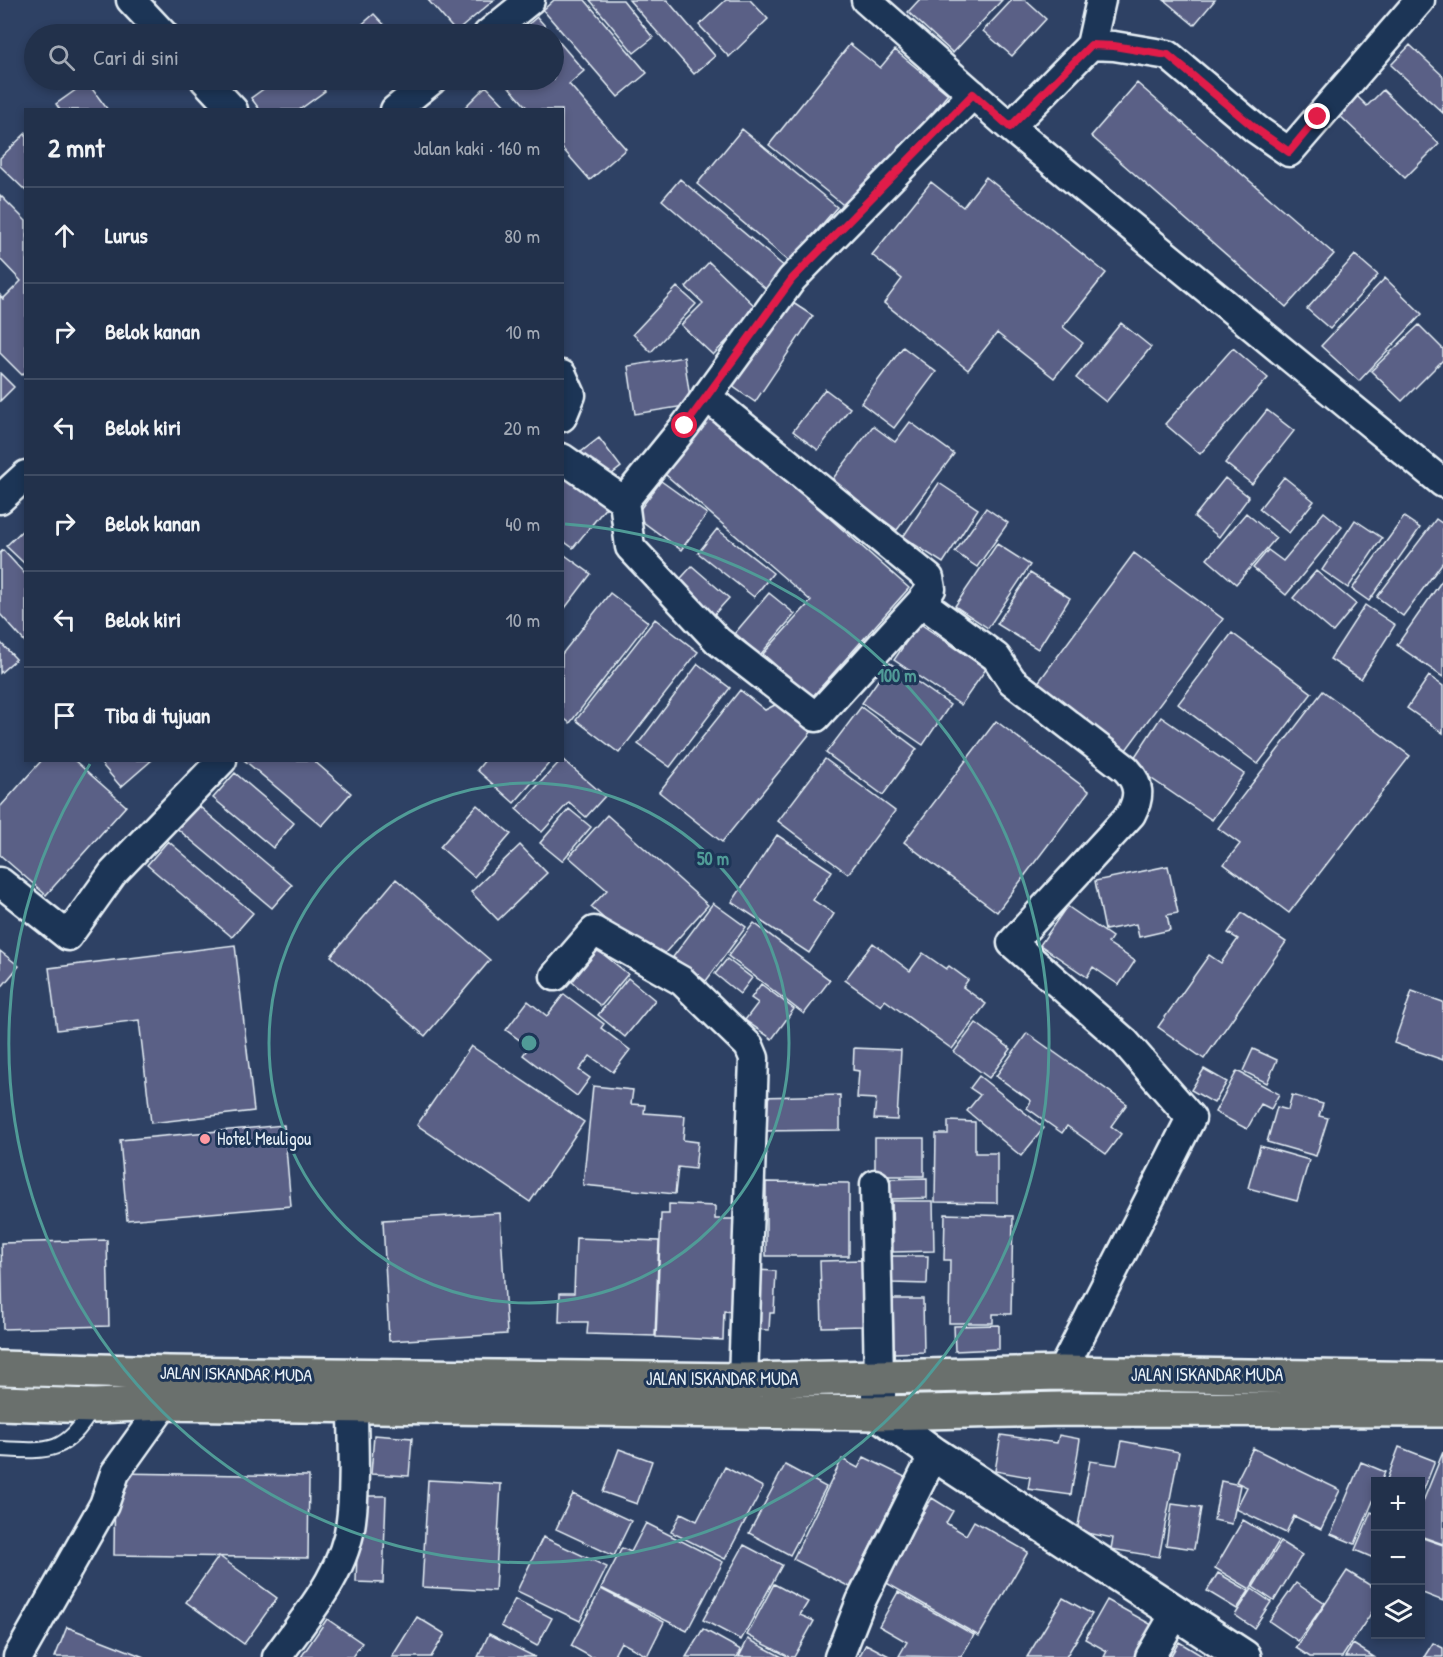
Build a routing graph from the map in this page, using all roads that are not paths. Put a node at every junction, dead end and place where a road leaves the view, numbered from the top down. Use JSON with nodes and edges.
{"nodes":[{"id":1,"x":131,"y":0,"type":"edge"},
{"id":2,"x":530,"y":0,"type":"edge"},
{"id":3,"x":866,"y":0,"type":"edge"},
{"id":4,"x":1101,"y":0,"type":"edge"},
{"id":5,"x":1420,"y":0,"type":"edge"},
{"id":6,"x":154,"y":24,"type":"edge"},
{"id":7,"x":500,"y":24,"type":"edge"},
{"id":8,"x":1091,"y":45,"type":"junction"},
{"id":9,"x":214,"y":90,"type":"edge"},
{"id":10,"x":420,"y":90,"type":"edge"},
{"id":11,"x":973,"y":94,"type":"junction"},
{"id":12,"x":231,"y":108,"type":"edge"},
{"id":13,"x":397,"y":108,"type":"edge"},
{"id":14,"x":1010,"y":127,"type":"junction"},
{"id":15,"x":564,"y":379,"type":"edge"},
{"id":16,"x":706,"y":396,"type":"junction"},
{"id":17,"x":564,"y":412,"type":"edge"},
{"id":18,"x":564,"y":459,"type":"edge"},
{"id":19,"x":24,"y":477,"type":"edge"},
{"id":20,"x":1443,"y":483,"type":"edge"},
{"id":21,"x":0,"y":499,"type":"edge"},
{"id":22,"x":624,"y":501,"type":"junction"},
{"id":23,"x":921,"y":602,"type":"junction"},
{"id":24,"x":220,"y":762,"type":"edge"},
{"id":25,"x":0,"y":882,"type":"edge"},
{"id":26,"x":555,"y":976,"type":"dead end"},
{"id":27,"x":875,"y":1184,"type":"dead end"},
{"id":28,"x":0,"y":1368,"type":"edge"},
{"id":29,"x":1061,"y":1373,"type":"junction"},
{"id":30,"x":879,"y":1378,"type":"junction"},
{"id":31,"x":1443,"y":1379,"type":"edge"},
{"id":32,"x":743,"y":1380,"type":"junction"},
{"id":33,"x":0,"y":1403,"type":"edge"},
{"id":34,"x":165,"y":1403,"type":"junction"},
{"id":35,"x":353,"y":1405,"type":"junction"},
{"id":36,"x":94,"y":1406,"type":"junction"},
{"id":37,"x":1443,"y":1410,"type":"edge"},
{"id":38,"x":878,"y":1413,"type":"junction"},
{"id":39,"x":0,"y":1449,"type":"edge"},
{"id":40,"x":934,"y":1454,"type":"junction"},
{"id":41,"x":1175,"y":1614,"type":"junction"},
{"id":42,"x":18,"y":1657,"type":"edge"},
{"id":43,"x":277,"y":1657,"type":"edge"},
{"id":44,"x":838,"y":1657,"type":"edge"},
{"id":45,"x":1150,"y":1657,"type":"edge"},
{"id":46,"x":1244,"y":1657,"type":"edge"}],
"edges":[{"from":1,"to":6,"type":"street"},
{"from":2,"to":7,"type":"street"},
{"from":3,"to":11,"type":"street"},
{"from":4,"to":8,"type":"street"},
{"from":5,"to":8,"type":"street"},
{"from":8,"to":14,"type":"street"},
{"from":9,"to":12,"type":"street"},
{"from":10,"to":13,"type":"street"},
{"from":11,"to":14,"type":"street"},
{"from":11,"to":16,"type":"street"},
{"from":14,"to":20,"type":"street"},
{"from":15,"to":17,"type":"street"},
{"from":16,"to":22,"type":"street"},
{"from":16,"to":23,"type":"street"},
{"from":18,"to":22,"type":"street"},
{"from":19,"to":21,"type":"street"},
{"from":22,"to":23,"type":"street"},
{"from":23,"to":29,"type":"street"},
{"from":24,"to":25,"type":"street"},
{"from":26,"to":32,"type":"street"},
{"from":27,"to":30,"type":"street"},
{"from":28,"to":32,"type":"highway","name":"JALAN ISKANDAR MUDA"},
{"from":29,"to":30,"type":"highway","name":"JALAN ISKANDAR MUDA"},
{"from":29,"to":31,"type":"highway","name":"JALAN ISKANDAR MUDA"},
{"from":30,"to":32,"type":"highway","name":"JALAN ISKANDAR MUDA"},
{"from":30,"to":38,"type":"street"},
{"from":33,"to":36,"type":"highway","name":"JALAN ISKANDAR MUDA"},
{"from":34,"to":35,"type":"highway","name":"JALAN ISKANDAR MUDA"},
{"from":34,"to":36,"type":"highway","name":"JALAN ISKANDAR MUDA"},
{"from":34,"to":42,"type":"street"},
{"from":35,"to":38,"type":"highway","name":"JALAN ISKANDAR MUDA"},
{"from":35,"to":43,"type":"street"},
{"from":36,"to":39,"type":"lane"},
{"from":37,"to":38,"type":"highway","name":"JALAN ISKANDAR MUDA"},
{"from":38,"to":40,"type":"street"},
{"from":40,"to":41,"type":"street"},
{"from":40,"to":44,"type":"street"},
{"from":41,"to":45,"type":"street"},
{"from":41,"to":46,"type":"street"}]}
